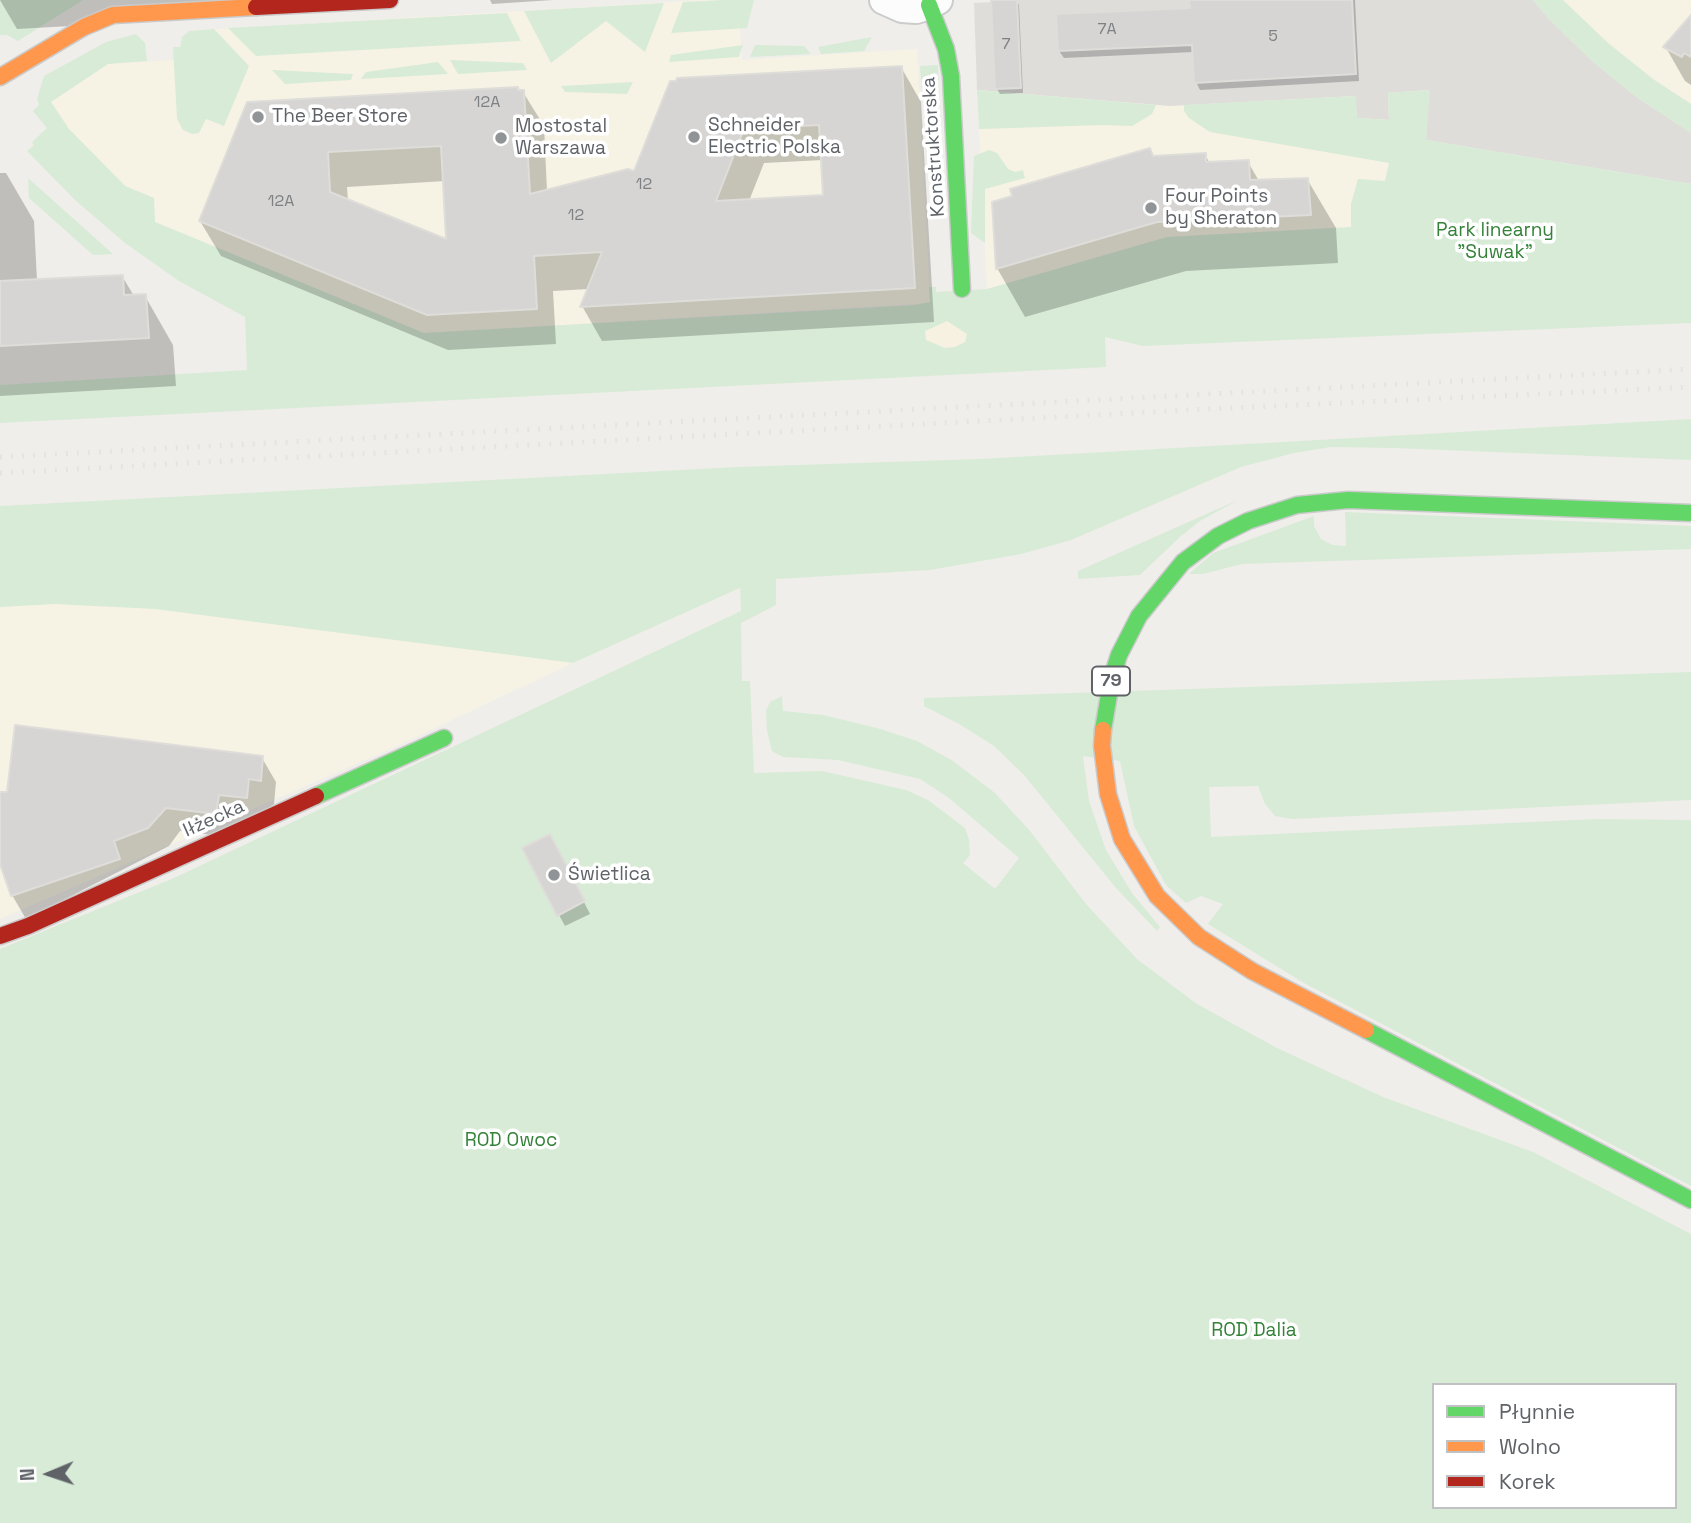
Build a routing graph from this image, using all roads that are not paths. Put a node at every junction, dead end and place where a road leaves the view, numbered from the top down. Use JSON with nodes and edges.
{"nodes":[{"id":1,"x":390,"y":0,"type":"edge"},
{"id":2,"x":884,"y":0,"type":"edge"},
{"id":3,"x":260,"y":3,"type":"edge"},
{"id":4,"x":934,"y":3,"type":"edge"},
{"id":5,"x":0,"y":77,"type":"edge"},
{"id":6,"x":962,"y":289,"type":"dead end"},
{"id":7,"x":1691,"y":513,"type":"edge"},
{"id":8,"x":444,"y":737,"type":"dead end"},
{"id":9,"x":0,"y":936,"type":"edge"},
{"id":10,"x":1691,"y":1200,"type":"edge"}],
"edges":[{"from":1,"to":3,"type":"main road"},
{"from":2,"to":4,"type":"street"},
{"from":3,"to":5,"type":"main road"},
{"from":4,"to":6,"type":"main road","name":"Konstruktorska"},
{"from":7,"to":10,"type":"main road","number":"79"},
{"from":8,"to":9,"type":"main road","name":"Iłżecka"}]}
